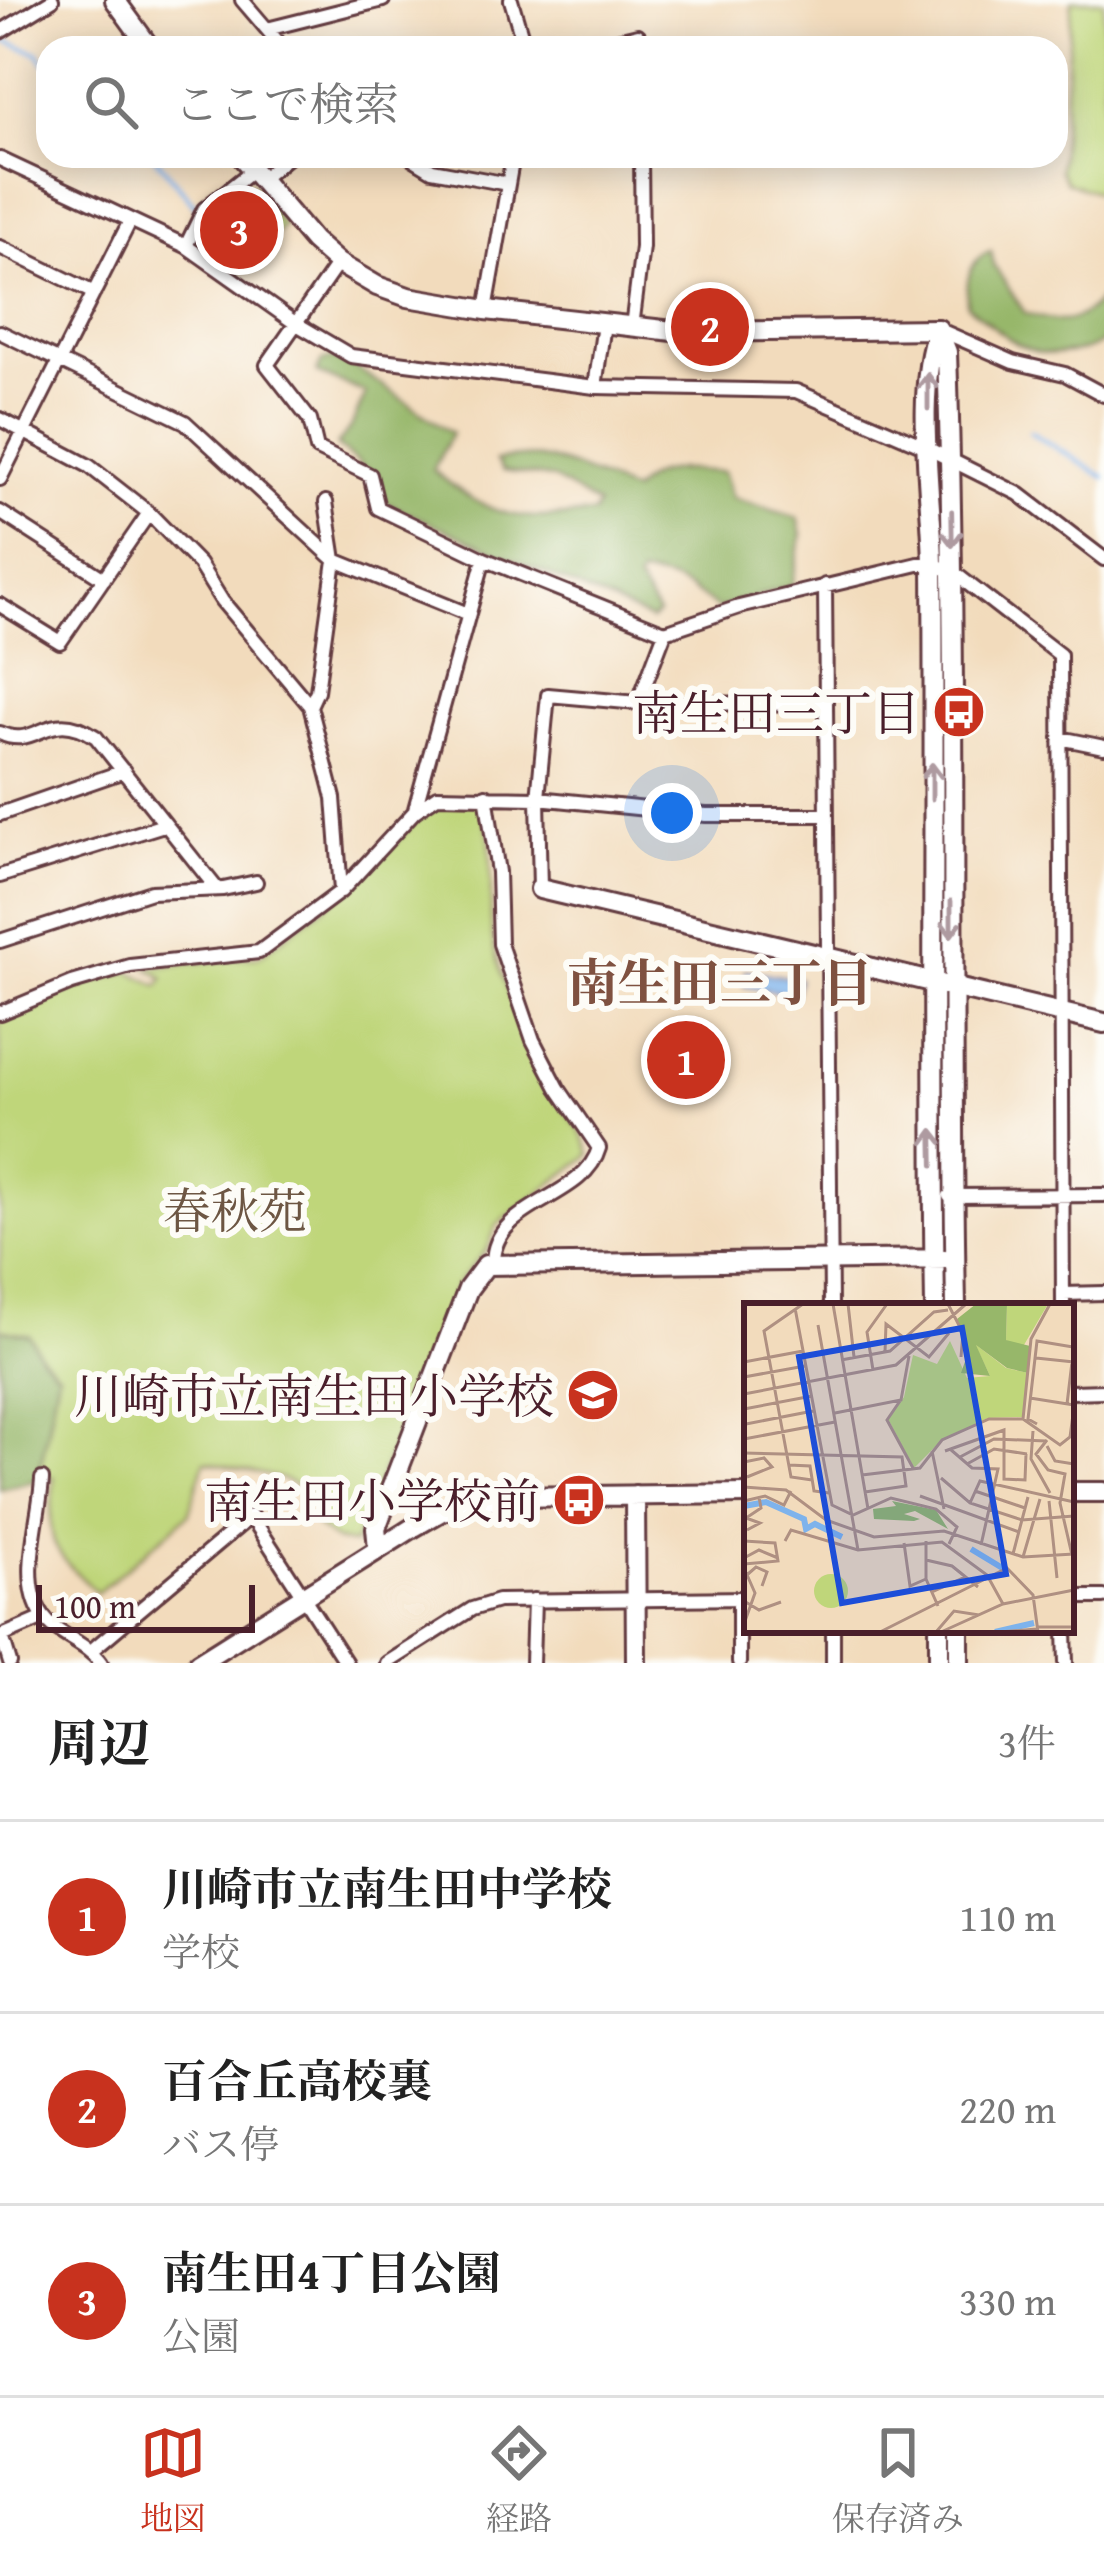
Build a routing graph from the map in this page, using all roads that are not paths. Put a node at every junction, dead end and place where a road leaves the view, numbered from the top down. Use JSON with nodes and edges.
{"nodes":[{"id":1,"x":52,"y":0,"type":"edge"},
{"id":2,"x":115,"y":0,"type":"edge"},
{"id":3,"x":242,"y":0,"type":"edge"},
{"id":4,"x":383,"y":0,"type":"edge"},
{"id":5,"x":511,"y":0,"type":"edge"},
{"id":6,"x":267,"y":29,"type":"junction"},
{"id":7,"x":0,"y":32,"type":"edge"},
{"id":8,"x":141,"y":36,"type":"edge"},
{"id":9,"x":273,"y":36,"type":"edge"},
{"id":10,"x":522,"y":36,"type":"edge"},
{"id":11,"x":0,"y":159,"type":"edge"},
{"id":12,"x":429,"y":168,"type":"edge"},
{"id":13,"x":510,"y":168,"type":"edge"},
{"id":14,"x":640,"y":168,"type":"edge"},
{"id":15,"x":252,"y":169,"type":"edge"},
{"id":16,"x":508,"y":184,"type":"junction"},
{"id":17,"x":130,"y":221,"type":"junction"},
{"id":18,"x":186,"y":246,"type":"junction"},
{"id":19,"x":0,"y":247,"type":"edge"},
{"id":20,"x":338,"y":263,"type":"junction"},
{"id":21,"x":94,"y":293,"type":"junction"},
{"id":22,"x":486,"y":310,"type":"junction"},
{"id":23,"x":295,"y":323,"type":"junction"},
{"id":24,"x":604,"y":324,"type":"junction"},
{"id":25,"x":632,"y":327,"type":"junction"},
{"id":26,"x":938,"y":329,"type":"junction"},
{"id":27,"x":0,"y":332,"type":"edge"},
{"id":28,"x":58,"y":361,"type":"junction"},
{"id":29,"x":595,"y":387,"type":"junction"},
{"id":30,"x":1104,"y":395,"type":"edge"},
{"id":31,"x":0,"y":419,"type":"edge"},
{"id":32,"x":25,"y":432,"type":"junction"},
{"id":33,"x":929,"y":449,"type":"junction"},
{"id":34,"x":950,"y":460,"type":"junction"},
{"id":35,"x":0,"y":479,"type":"edge"},
{"id":36,"x":326,"y":502,"type":"dead end"},
{"id":37,"x":0,"y":512,"type":"edge"},
{"id":38,"x":149,"y":513,"type":"junction"},
{"id":39,"x":484,"y":559,"type":"junction"},
{"id":40,"x":1104,"y":559,"type":"edge"},
{"id":41,"x":334,"y":560,"type":"junction"},
{"id":42,"x":933,"y":564,"type":"junction"},
{"id":43,"x":953,"y":572,"type":"junction"},
{"id":44,"x":104,"y":579,"type":"junction"},
{"id":45,"x":824,"y":585,"type":"junction"},
{"id":46,"x":0,"y":605,"type":"edge"},
{"id":47,"x":468,"y":614,"type":"junction"},
{"id":48,"x":664,"y":632,"type":"junction"},
{"id":49,"x":638,"y":703,"type":"junction"},
{"id":50,"x":826,"y":704,"type":"junction"},
{"id":51,"x":310,"y":706,"type":"junction"},
{"id":52,"x":0,"y":733,"type":"edge"},
{"id":53,"x":1060,"y":738,"type":"junction"},
{"id":54,"x":1104,"y":747,"type":"edge"},
{"id":55,"x":124,"y":771,"type":"junction"},
{"id":56,"x":486,"y":795,"type":"junction"},
{"id":57,"x":538,"y":798,"type":"junction"},
{"id":58,"x":415,"y":811,"type":"junction"},
{"id":59,"x":0,"y":814,"type":"edge"},
{"id":60,"x":827,"y":815,"type":"junction"},
{"id":61,"x":164,"y":825,"type":"junction"},
{"id":62,"x":0,"y":876,"type":"edge"},
{"id":63,"x":256,"y":882,"type":"dead end"},
{"id":64,"x":217,"y":889,"type":"junction"},
{"id":65,"x":540,"y":889,"type":"joint"},
{"id":66,"x":340,"y":891,"type":"junction"},
{"id":67,"x":0,"y":941,"type":"edge"},
{"id":68,"x":829,"y":955,"type":"junction"},
{"id":69,"x":930,"y":982,"type":"junction"},
{"id":70,"x":951,"y":986,"type":"junction"},
{"id":71,"x":1060,"y":1012,"type":"junction"},
{"id":72,"x":0,"y":1013,"type":"edge"},
{"id":73,"x":1104,"y":1023,"type":"edge"},
{"id":74,"x":1062,"y":1195,"type":"junction"},
{"id":75,"x":1104,"y":1195,"type":"edge"},
{"id":76,"x":933,"y":1196,"type":"junction"},
{"id":77,"x":954,"y":1196,"type":"junction"},
{"id":78,"x":934,"y":1259,"type":"junction"},
{"id":79,"x":956,"y":1259,"type":"junction"},
{"id":80,"x":830,"y":1260,"type":"junction"},
{"id":81,"x":493,"y":1262,"type":"junction"},
{"id":82,"x":1104,"y":1293,"type":"edge"},
{"id":83,"x":1063,"y":1300,"type":"edge"},
{"id":84,"x":831,"y":1303,"type":"edge"},
{"id":85,"x":935,"y":1303,"type":"edge"},
{"id":86,"x":956,"y":1303,"type":"edge"},
{"id":87,"x":42,"y":1479,"type":"dead end"},
{"id":88,"x":744,"y":1493,"type":"edge"},
{"id":89,"x":635,"y":1495,"type":"junction"},
{"id":90,"x":378,"y":1548,"type":"junction"},
{"id":91,"x":302,"y":1598,"type":"junction"},
{"id":92,"x":637,"y":1598,"type":"junction"},
{"id":93,"x":743,"y":1598,"type":"edge"},
{"id":94,"x":534,"y":1600,"type":"junction"},
{"id":95,"x":44,"y":1618,"type":"junction"},
{"id":96,"x":1065,"y":1633,"type":"edge"},
{"id":97,"x":92,"y":1650,"type":"junction"},
{"id":98,"x":10,"y":1663,"type":"edge"},
{"id":99,"x":101,"y":1663,"type":"edge"},
{"id":100,"x":198,"y":1663,"type":"edge"},
{"id":101,"x":346,"y":1663,"type":"edge"},
{"id":102,"x":387,"y":1663,"type":"edge"},
{"id":103,"x":532,"y":1663,"type":"edge"},
{"id":104,"x":636,"y":1663,"type":"edge"},
{"id":105,"x":739,"y":1663,"type":"edge"},
{"id":106,"x":1066,"y":1663,"type":"edge"}],
"edges":[{"from":1,"to":7,"type":"street"},
{"from":2,"to":8,"type":"street"},
{"from":3,"to":6,"type":"street"},
{"from":4,"to":6,"type":"street"},
{"from":5,"to":10,"type":"street"},
{"from":6,"to":9,"type":"street"},
{"from":11,"to":17,"type":"street"},
{"from":12,"to":16,"type":"street"},
{"from":13,"to":16,"type":"street"},
{"from":14,"to":25,"type":"street"},
{"from":15,"to":18,"type":"street"},
{"from":15,"to":20,"type":"street"},
{"from":16,"to":22,"type":"street"},
{"from":17,"to":18,"type":"street"},
{"from":17,"to":21,"type":"street"},
{"from":18,"to":23,"type":"street"},
{"from":19,"to":21,"type":"street"},
{"from":20,"to":22,"type":"street"},
{"from":20,"to":23,"type":"street"},
{"from":21,"to":28,"type":"street"},
{"from":22,"to":24,"type":"street"},
{"from":23,"to":29,"type":"street"},
{"from":23,"to":39,"type":"street"},
{"from":24,"to":25,"type":"street"},
{"from":24,"to":29,"type":"street"},
{"from":25,"to":26,"type":"street"},
{"from":26,"to":30,"type":"street"},
{"from":33,"to":26,"type":"street","one_way":true},
{"from":26,"to":34,"type":"street"},
{"from":27,"to":28,"type":"street"},
{"from":28,"to":32,"type":"street"},
{"from":28,"to":41,"type":"street"},
{"from":29,"to":33,"type":"street"},
{"from":31,"to":32,"type":"street"},
{"from":32,"to":35,"type":"street"},
{"from":32,"to":38,"type":"street"},
{"from":33,"to":34,"type":"street"},
{"from":33,"to":42,"type":"street"},
{"from":34,"to":40,"type":"street"},
{"from":34,"to":43,"type":"street","one_way":true},
{"from":36,"to":41,"type":"street"},
{"from":37,"to":44,"type":"street"},
{"from":38,"to":44,"type":"street"},
{"from":38,"to":51,"type":"street"},
{"from":39,"to":47,"type":"street"},
{"from":39,"to":48,"type":"street"},
{"from":41,"to":47,"type":"street"},
{"from":41,"to":51,"type":"street"},
{"from":42,"to":43,"type":"street"},
{"from":42,"to":45,"type":"street"},
{"from":69,"to":42,"type":"street","one_way":true},
{"from":43,"to":53,"type":"street"},
{"from":43,"to":70,"type":"street","one_way":true},
{"from":44,"to":46,"type":"street"},
{"from":45,"to":48,"type":"street"},
{"from":45,"to":50,"type":"street"},
{"from":47,"to":58,"type":"street"},
{"from":48,"to":49,"type":"street"},
{"from":49,"to":50,"type":"street"},
{"from":49,"to":57,"type":"street"},
{"from":50,"to":60,"type":"street"},
{"from":51,"to":66,"type":"street"},
{"from":52,"to":55,"type":"street"},
{"from":53,"to":54,"type":"street"},
{"from":53,"to":71,"type":"street"},
{"from":55,"to":59,"type":"street"},
{"from":55,"to":61,"type":"street"},
{"from":56,"to":57,"type":"street"},
{"from":56,"to":58,"type":"street"},
{"from":56,"to":81,"type":"street"},
{"from":57,"to":60,"type":"street"},
{"from":57,"to":65,"type":"street"},
{"from":58,"to":66,"type":"street"},
{"from":60,"to":68,"type":"street"},
{"from":61,"to":62,"type":"street"},
{"from":61,"to":64,"type":"street"},
{"from":63,"to":64,"type":"street"},
{"from":64,"to":67,"type":"street"},
{"from":65,"to":68,"type":"street"},
{"from":66,"to":72,"type":"street"},
{"from":68,"to":69,"type":"street"},
{"from":68,"to":80,"type":"street"},
{"from":69,"to":70,"type":"street"},
{"from":76,"to":69,"type":"street","one_way":true},
{"from":70,"to":71,"type":"street"},
{"from":70,"to":77,"type":"street"},
{"from":71,"to":73,"type":"street"},
{"from":71,"to":74,"type":"street"},
{"from":74,"to":75,"type":"street"},
{"from":74,"to":77,"type":"street"},
{"from":74,"to":83,"type":"street"},
{"from":76,"to":77,"type":"street"},
{"from":76,"to":78,"type":"street"},
{"from":77,"to":79,"type":"street"},
{"from":78,"to":79,"type":"street"},
{"from":78,"to":80,"type":"street"},
{"from":78,"to":85,"type":"street"},
{"from":79,"to":86,"type":"street"},
{"from":80,"to":81,"type":"street"},
{"from":80,"to":84,"type":"street"},
{"from":81,"to":90,"type":"street"},
{"from":82,"to":83,"type":"street"},
{"from":87,"to":95,"type":"street"},
{"from":88,"to":89,"type":"street"},
{"from":89,"to":90,"type":"street"},
{"from":89,"to":92,"type":"street"},
{"from":90,"to":91,"type":"street"},
{"from":91,"to":97,"type":"street"},
{"from":91,"to":100,"type":"street"},
{"from":91,"to":101,"type":"street"},
{"from":92,"to":93,"type":"street"},
{"from":92,"to":94,"type":"street"},
{"from":92,"to":104,"type":"street"},
{"from":93,"to":105,"type":"street"},
{"from":94,"to":102,"type":"street"},
{"from":94,"to":103,"type":"street"},
{"from":95,"to":97,"type":"street"},
{"from":95,"to":98,"type":"street"},
{"from":96,"to":106,"type":"street"},
{"from":97,"to":99,"type":"street"}]}
